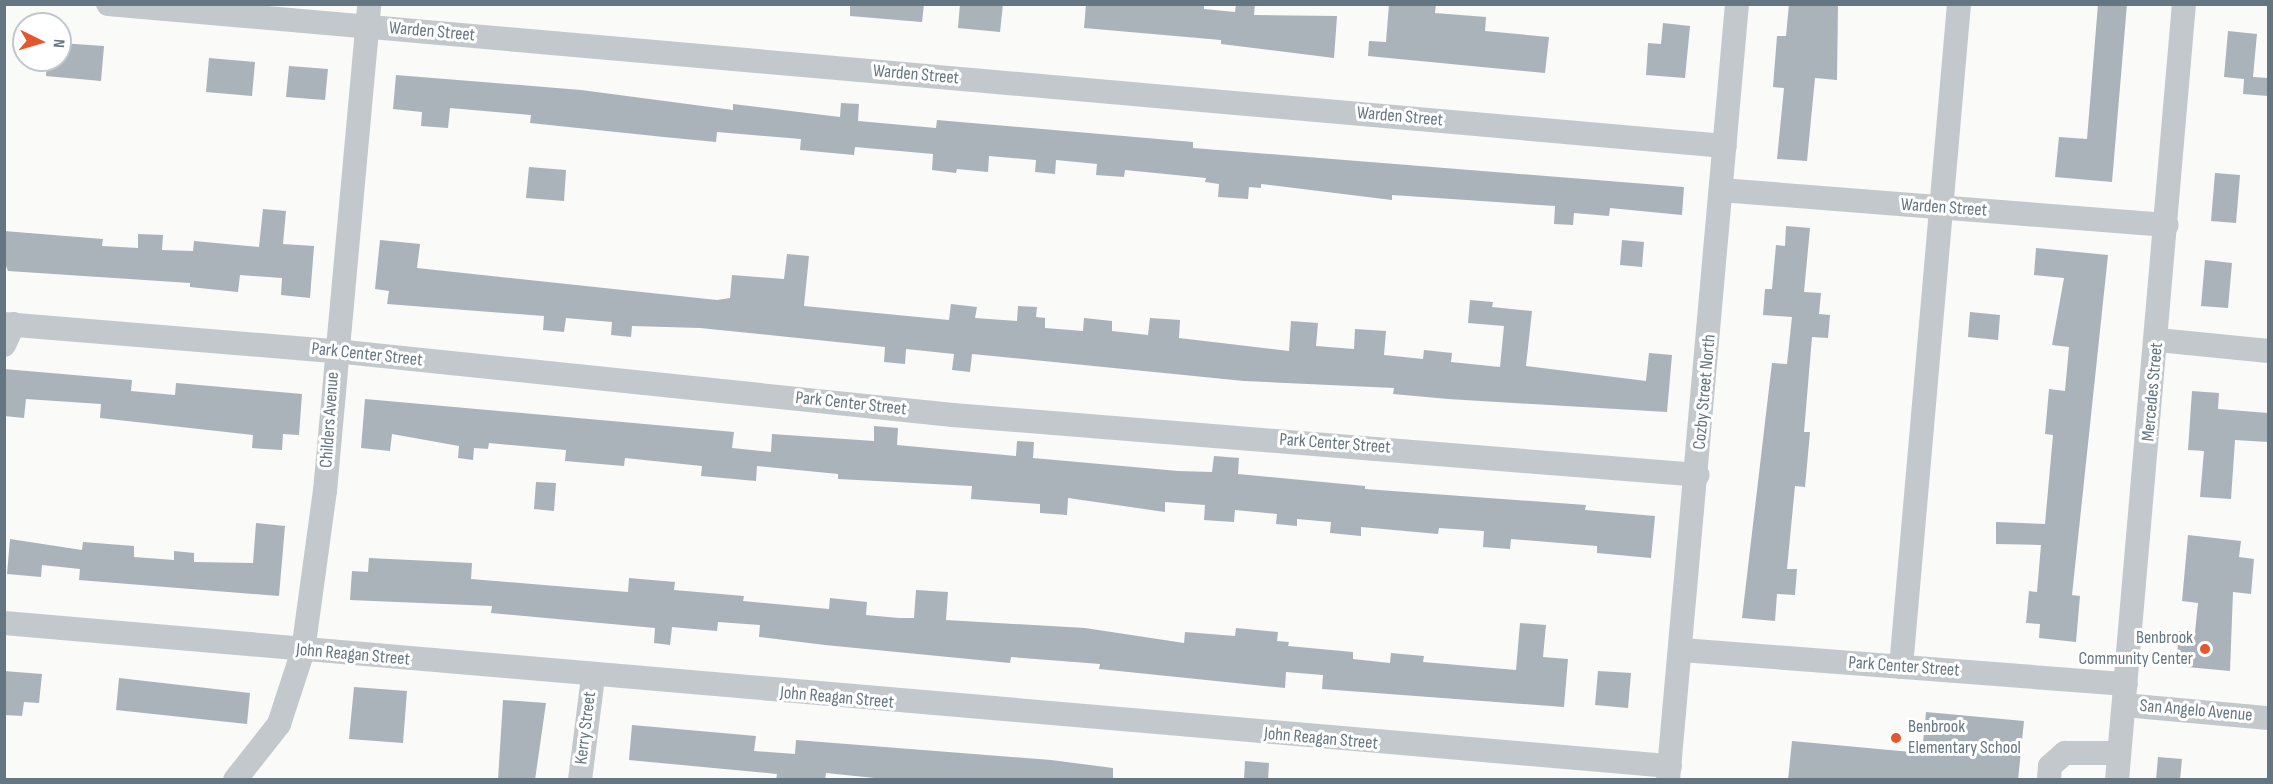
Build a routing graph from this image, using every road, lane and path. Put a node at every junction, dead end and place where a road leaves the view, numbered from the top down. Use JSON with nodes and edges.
{"nodes":[{"id":1,"x":108,"y":4,"type":"edge"},
{"id":2,"x":1737,"y":4,"type":"edge"},
{"id":3,"x":1959,"y":4,"type":"edge"},
{"id":4,"x":2184,"y":4,"type":"edge"},
{"id":5,"x":368,"y":16,"type":"edge"},
{"id":6,"x":1725,"y":146,"type":"junction"},
{"id":7,"x":1721,"y":190,"type":"junction"},
{"id":8,"x":1941,"y":207,"type":"junction"},
{"id":9,"x":2167,"y":225,"type":"junction"},
{"id":10,"x":8,"y":331,"type":"edge"},
{"id":11,"x":2158,"y":340,"type":"junction"},
{"id":12,"x":335,"y":351,"type":"junction"},
{"id":13,"x":2268,"y":351,"type":"edge"},
{"id":14,"x":1698,"y":475,"type":"junction"},
{"id":15,"x":4,"y":623,"type":"edge"},
{"id":16,"x":1682,"y":650,"type":"junction"},
{"id":17,"x":303,"y":651,"type":"junction"},
{"id":18,"x":1901,"y":667,"type":"junction"},
{"id":19,"x":593,"y":677,"type":"junction"},
{"id":20,"x":2125,"y":694,"type":"junction"},
{"id":21,"x":2268,"y":718,"type":"edge"},
{"id":22,"x":2119,"y":753,"type":"junction"},
{"id":23,"x":1669,"y":773,"type":"edge"},
{"id":24,"x":235,"y":780,"type":"edge"},
{"id":25,"x":580,"y":780,"type":"edge"},
{"id":26,"x":2049,"y":780,"type":"edge"},
{"id":27,"x":2117,"y":780,"type":"edge"}],
"edges":[{"from":1,"to":5,"type":"street","name":"Warden Street"},
{"from":2,"to":6,"type":"street","name":"Cozby Street North"},
{"from":3,"to":8,"type":"street"},
{"from":4,"to":9,"type":"street","name":"Mercedes Street"},
{"from":5,"to":6,"type":"street","name":"Warden Street"},
{"from":5,"to":12,"type":"street","name":"Childers Avenue"},
{"from":6,"to":7,"type":"street","name":"Cozby Street North"},
{"from":7,"to":8,"type":"street","name":"Warden Street"},
{"from":7,"to":14,"type":"street","name":"Cozby Street North"},
{"from":8,"to":9,"type":"street","name":"Warden Street"},
{"from":8,"to":18,"type":"street"},
{"from":9,"to":11,"type":"street","name":"Mercedes Street"},
{"from":10,"to":12,"type":"street","name":"Park Center Street"},
{"from":11,"to":13,"type":"street"},
{"from":11,"to":20,"type":"street","name":"Mercedes Street"},
{"from":12,"to":14,"type":"street","name":"Park Center Street"},
{"from":12,"to":17,"type":"street","name":"Childers Avenue"},
{"from":14,"to":16,"type":"street","name":"Cozby Street North"},
{"from":15,"to":17,"type":"street","name":"John Reagan Street"},
{"from":16,"to":18,"type":"street","name":"Park Center Street"},
{"from":16,"to":23,"type":"street","name":"Cozby Street North"},
{"from":17,"to":19,"type":"street","name":"John Reagan Street"},
{"from":17,"to":24,"type":"street","name":"Childers Avenue"},
{"from":18,"to":20,"type":"street","name":"Park Center Street"},
{"from":19,"to":23,"type":"street","name":"John Reagan Street"},
{"from":19,"to":25,"type":"street","name":"Kerry Street"},
{"from":20,"to":21,"type":"street","name":"San Angelo Avenue"},
{"from":20,"to":22,"type":"street","name":"Mercedes Street"},
{"from":22,"to":26,"type":"street"},
{"from":22,"to":27,"type":"street","name":"Mercedes Street"}]}
